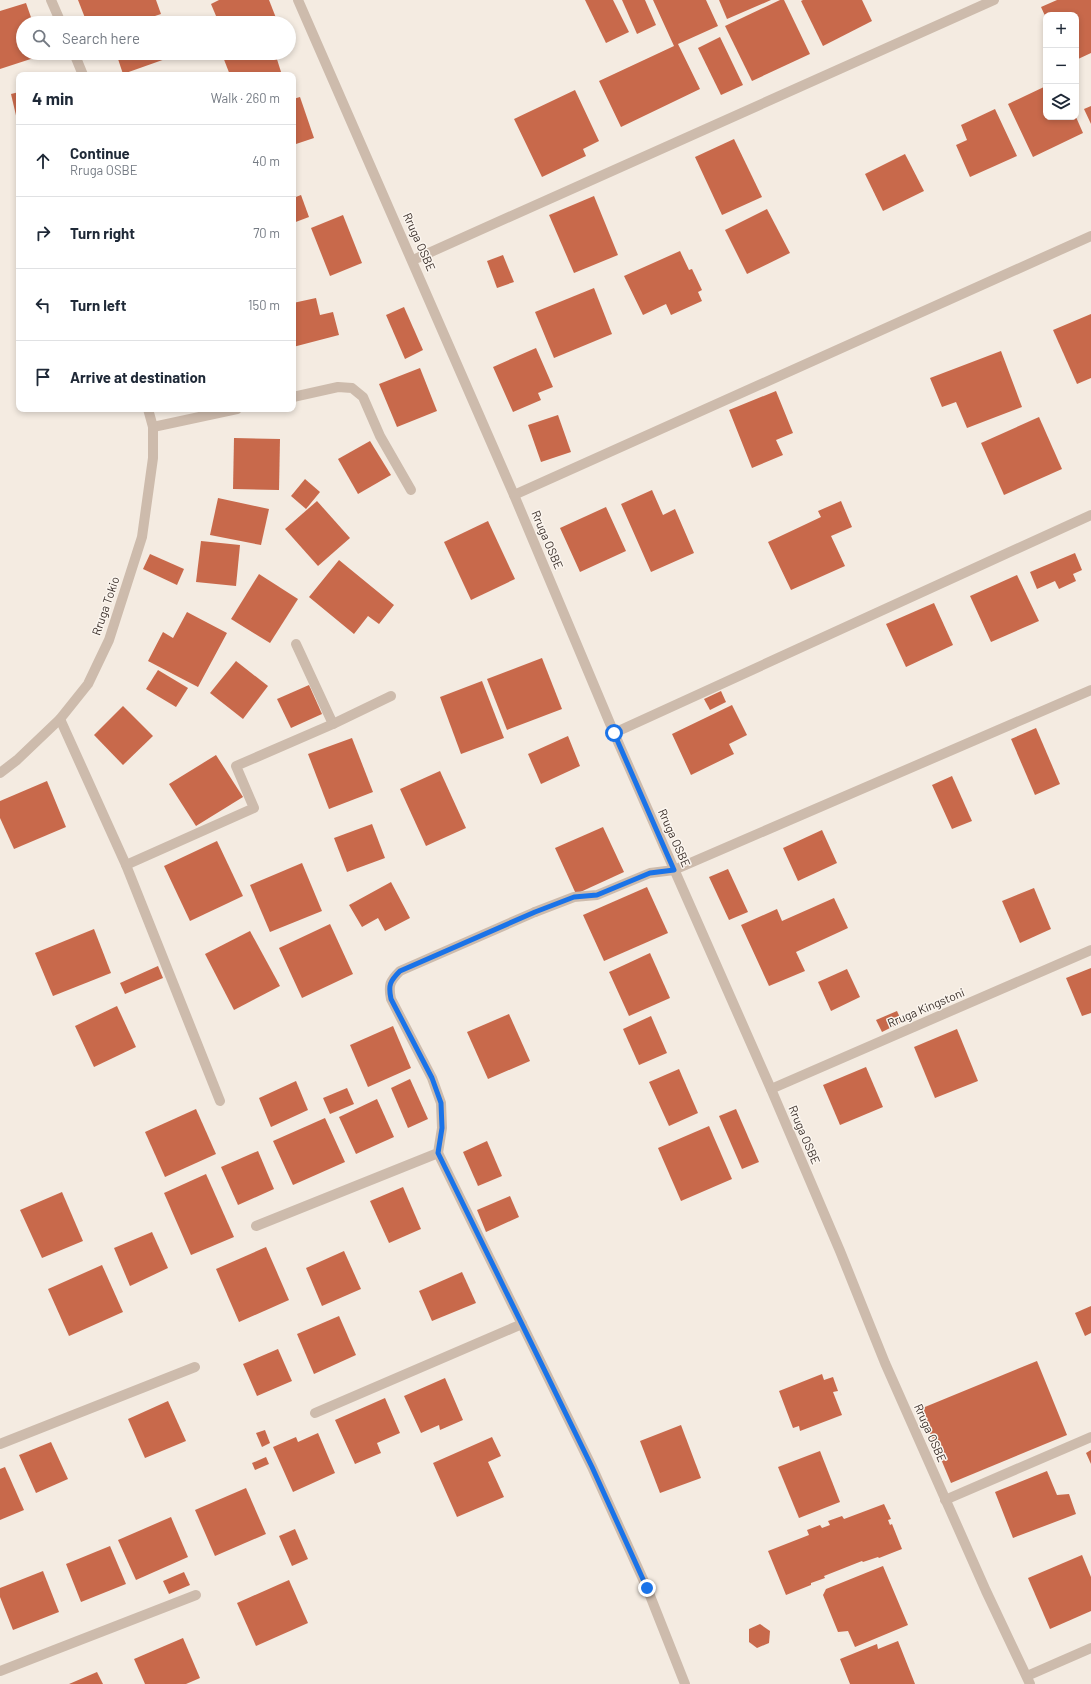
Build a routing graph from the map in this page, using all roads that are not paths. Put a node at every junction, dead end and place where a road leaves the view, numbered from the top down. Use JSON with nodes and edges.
{"nodes":[{"id":1,"x":51,"y":0,"type":"edge"},
{"id":2,"x":298,"y":0,"type":"edge"},
{"id":3,"x":994,"y":0,"type":"edge"},
{"id":4,"x":58,"y":16,"type":"edge"},
{"id":5,"x":77,"y":60,"type":"edge"},
{"id":6,"x":82,"y":72,"type":"edge"},
{"id":7,"x":1091,"y":236,"type":"edge"},
{"id":8,"x":413,"y":260,"type":"junction"},
{"id":9,"x":296,"y":396,"type":"edge"},
{"id":10,"x":149,"y":412,"type":"edge"},
{"id":11,"x":223,"y":412,"type":"edge"},
{"id":12,"x":152,"y":427,"type":"junction"},
{"id":13,"x":410,"y":490,"type":"dead end"},
{"id":14,"x":514,"y":494,"type":"junction"},
{"id":15,"x":1091,"y":515,"type":"edge"},
{"id":16,"x":296,"y":644,"type":"dead end"},
{"id":17,"x":1091,"y":690,"type":"edge"},
{"id":18,"x":391,"y":696,"type":"dead end"},
{"id":19,"x":60,"y":719,"type":"junction"},
{"id":20,"x":333,"y":724,"type":"junction"},
{"id":21,"x":614,"y":733,"type":"junction"},
{"id":22,"x":0,"y":773,"type":"edge"},
{"id":23,"x":126,"y":865,"type":"junction"},
{"id":24,"x":674,"y":870,"type":"junction"},
{"id":25,"x":1091,"y":950,"type":"edge"},
{"id":26,"x":770,"y":1090,"type":"junction"},
{"id":27,"x":220,"y":1101,"type":"dead end"},
{"id":28,"x":438,"y":1153,"type":"junction"},
{"id":29,"x":256,"y":1226,"type":"dead end"},
{"id":30,"x":522,"y":1324,"type":"junction"},
{"id":31,"x":195,"y":1367,"type":"dead end"},
{"id":32,"x":315,"y":1413,"type":"dead end"},
{"id":33,"x":1091,"y":1436,"type":"edge"},
{"id":34,"x":0,"y":1444,"type":"edge"},
{"id":35,"x":946,"y":1500,"type":"junction"},
{"id":36,"x":196,"y":1595,"type":"dead end"},
{"id":37,"x":1091,"y":1648,"type":"edge"},
{"id":38,"x":0,"y":1671,"type":"edge"},
{"id":39,"x":1029,"y":1680,"type":"edge"},
{"id":40,"x":685,"y":1684,"type":"edge"}],
"edges":[{"from":1,"to":4,"type":"street"},
{"from":2,"to":8,"type":"street","name":"Rruga OSBE"},
{"from":3,"to":8,"type":"street"},
{"from":5,"to":6,"type":"street"},
{"from":7,"to":14,"type":"street"},
{"from":8,"to":14,"type":"street","name":"Rruga OSBE"},
{"from":9,"to":13,"type":"street"},
{"from":10,"to":12,"type":"street","name":"Rruga Tokio"},
{"from":11,"to":12,"type":"street"},
{"from":12,"to":19,"type":"street","name":"Rruga Tokio"},
{"from":14,"to":21,"type":"street","name":"Rruga OSBE"},
{"from":15,"to":21,"type":"street"},
{"from":16,"to":20,"type":"street"},
{"from":17,"to":24,"type":"street"},
{"from":18,"to":20,"type":"street"},
{"from":19,"to":22,"type":"street","name":"Rruga Tokio"},
{"from":19,"to":23,"type":"street"},
{"from":20,"to":23,"type":"street"},
{"from":21,"to":24,"type":"street","name":"Rruga OSBE"},
{"from":23,"to":27,"type":"street"},
{"from":24,"to":26,"type":"street","name":"Rruga OSBE"},
{"from":24,"to":28,"type":"street"},
{"from":25,"to":26,"type":"street","name":"Rruga Kingstoni"},
{"from":26,"to":35,"type":"street","name":"Rruga OSBE"},
{"from":28,"to":29,"type":"street"},
{"from":28,"to":30,"type":"street"},
{"from":30,"to":32,"type":"street"},
{"from":30,"to":40,"type":"street"},
{"from":31,"to":34,"type":"street"},
{"from":33,"to":35,"type":"street"},
{"from":35,"to":39,"type":"street","name":"Rruga OSBE"},
{"from":36,"to":38,"type":"street"},
{"from":37,"to":39,"type":"street"}]}
